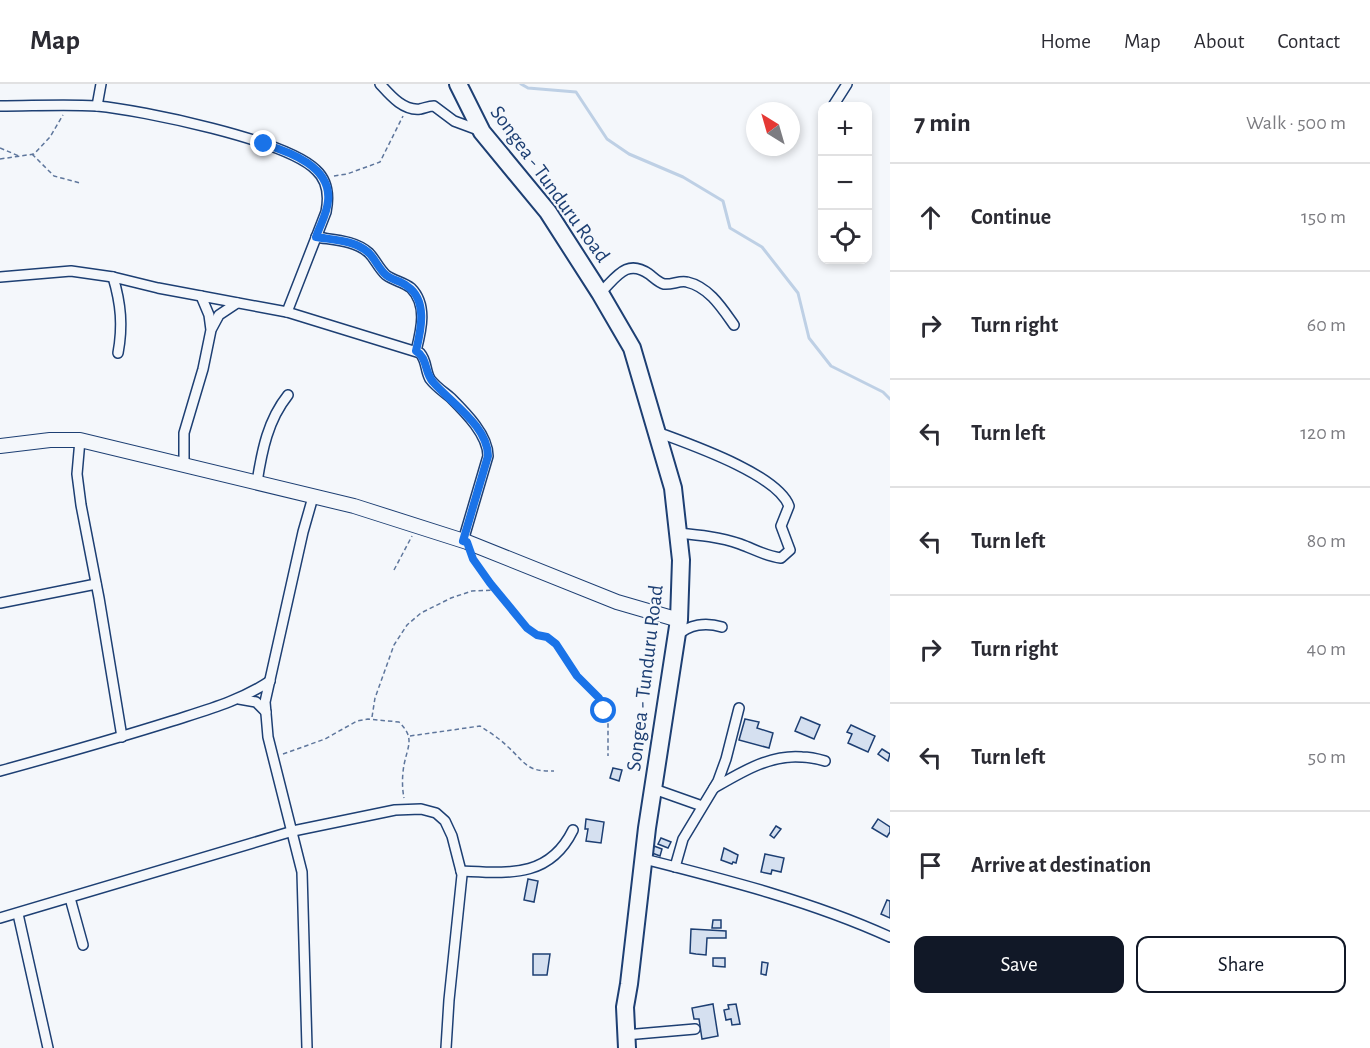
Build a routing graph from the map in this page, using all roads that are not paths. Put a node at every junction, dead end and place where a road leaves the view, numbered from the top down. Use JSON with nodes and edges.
{"nodes":[{"id":1,"x":100,"y":84,"type":"edge"},
{"id":2,"x":380,"y":84,"type":"edge"},
{"id":3,"x":458,"y":84,"type":"edge"},
{"id":4,"x":847,"y":84,"type":"edge"},
{"id":5,"x":835,"y":102,"type":"edge"},
{"id":6,"x":0,"y":106,"type":"edge"},
{"id":7,"x":97,"y":106,"type":"junction"},
{"id":8,"x":482,"y":132,"type":"junction"},
{"id":9,"x":316,"y":237,"type":"junction"},
{"id":10,"x":0,"y":277,"type":"edge"},
{"id":11,"x":113,"y":277,"type":"junction"},
{"id":12,"x":600,"y":293,"type":"junction"},
{"id":13,"x":201,"y":296,"type":"junction"},
{"id":14,"x":237,"y":303,"type":"junction"},
{"id":15,"x":287,"y":312,"type":"junction"},
{"id":16,"x":734,"y":325,"type":"dead end"},
{"id":17,"x":211,"y":330,"type":"junction"},
{"id":18,"x":416,"y":351,"type":"junction"},
{"id":19,"x":118,"y":353,"type":"dead end"},
{"id":20,"x":288,"y":394,"type":"dead end"},
{"id":21,"x":657,"y":432,"type":"junction"},
{"id":22,"x":80,"y":440,"type":"junction"},
{"id":23,"x":0,"y":446,"type":"edge"},
{"id":24,"x":184,"y":466,"type":"junction"},
{"id":25,"x":257,"y":482,"type":"junction"},
{"id":26,"x":313,"y":497,"type":"junction"},
{"id":27,"x":678,"y":533,"type":"junction"},
{"id":28,"x":465,"y":541,"type":"junction"},
{"id":29,"x":96,"y":584,"type":"junction"},
{"id":30,"x":0,"y":603,"type":"edge"},
{"id":31,"x":722,"y":627,"type":"dead end"},
{"id":32,"x":678,"y":628,"type":"junction"},
{"id":33,"x":270,"y":681,"type":"junction"},
{"id":34,"x":239,"y":699,"type":"junction"},
{"id":35,"x":738,"y":708,"type":"dead end"},
{"id":36,"x":266,"y":712,"type":"junction"},
{"id":37,"x":122,"y":737,"type":"junction"},
{"id":38,"x":825,"y":761,"type":"dead end"},
{"id":39,"x":0,"y":771,"type":"edge"},
{"id":40,"x":714,"y":788,"type":"junction"},
{"id":41,"x":654,"y":789,"type":"junction"},
{"id":42,"x":702,"y":806,"type":"junction"},
{"id":43,"x":573,"y":830,"type":"dead end"},
{"id":44,"x":293,"y":831,"type":"junction"},
{"id":45,"x":644,"y":859,"type":"junction"},
{"id":46,"x":675,"y":867,"type":"junction"},
{"id":47,"x":461,"y":871,"type":"junction"},
{"id":48,"x":70,"y":898,"type":"junction"},
{"id":49,"x":18,"y":914,"type":"junction"},
{"id":50,"x":0,"y":918,"type":"edge"},
{"id":51,"x":890,"y":937,"type":"edge"},
{"id":52,"x":83,"y":945,"type":"dead end"},
{"id":53,"x":695,"y":1029,"type":"dead end"},
{"id":54,"x":626,"y":1042,"type":"edge"},
{"id":55,"x":48,"y":1048,"type":"edge"},
{"id":56,"x":308,"y":1048,"type":"edge"},
{"id":57,"x":446,"y":1048,"type":"edge"}],
"edges":[{"from":1,"to":7,"type":"street"},
{"from":2,"to":8,"type":"street"},
{"from":3,"to":8,"type":"highway","name":"Songea - Tunduru Road"},
{"from":4,"to":5,"type":"street"},
{"from":6,"to":7,"type":"street"},
{"from":7,"to":9,"type":"street"},
{"from":8,"to":12,"type":"highway","name":"Songea - Tunduru Road"},
{"from":9,"to":15,"type":"street"},
{"from":9,"to":18,"type":"street"},
{"from":10,"to":11,"type":"street"},
{"from":11,"to":13,"type":"street"},
{"from":11,"to":19,"type":"street"},
{"from":12,"to":16,"type":"street"},
{"from":12,"to":21,"type":"highway","name":"Songea - Tunduru Road"},
{"from":13,"to":14,"type":"street"},
{"from":13,"to":17,"type":"street"},
{"from":14,"to":15,"type":"street"},
{"from":14,"to":17,"type":"street"},
{"from":15,"to":18,"type":"street"},
{"from":17,"to":24,"type":"street"},
{"from":18,"to":28,"type":"street"},
{"from":20,"to":25,"type":"street"},
{"from":21,"to":27,"type":"highway","name":"Songea - Tunduru Road"},
{"from":21,"to":27,"type":"street"},
{"from":22,"to":23,"type":"street"},
{"from":22,"to":24,"type":"street"},
{"from":22,"to":29,"type":"street"},
{"from":24,"to":25,"type":"street"},
{"from":25,"to":26,"type":"street"},
{"from":26,"to":28,"type":"street"},
{"from":26,"to":33,"type":"street"},
{"from":27,"to":32,"type":"highway","name":"Songea - Tunduru Road"},
{"from":28,"to":32,"type":"street"},
{"from":29,"to":30,"type":"street"},
{"from":29,"to":37,"type":"street"},
{"from":31,"to":32,"type":"street"},
{"from":32,"to":41,"type":"highway","name":"Songea - Tunduru Road"},
{"from":33,"to":34,"type":"street"},
{"from":33,"to":36,"type":"street"},
{"from":34,"to":36,"type":"street"},
{"from":34,"to":37,"type":"street"},
{"from":35,"to":40,"type":"street"},
{"from":36,"to":44,"type":"street"},
{"from":37,"to":39,"type":"street"},
{"from":38,"to":40,"type":"street"},
{"from":40,"to":42,"type":"street"},
{"from":41,"to":42,"type":"street"},
{"from":41,"to":45,"type":"highway","name":"Songea - Tunduru Road"},
{"from":42,"to":46,"type":"street"},
{"from":43,"to":47,"type":"street"},
{"from":44,"to":47,"type":"street"},
{"from":44,"to":48,"type":"street"},
{"from":44,"to":56,"type":"street"},
{"from":45,"to":46,"type":"street"},
{"from":45,"to":54,"type":"highway","name":"Songea - Tunduru Road"},
{"from":46,"to":51,"type":"street"},
{"from":47,"to":57,"type":"street"},
{"from":48,"to":49,"type":"street"},
{"from":48,"to":52,"type":"street"},
{"from":49,"to":50,"type":"street"},
{"from":49,"to":55,"type":"street"},
{"from":53,"to":54,"type":"street"}]}
